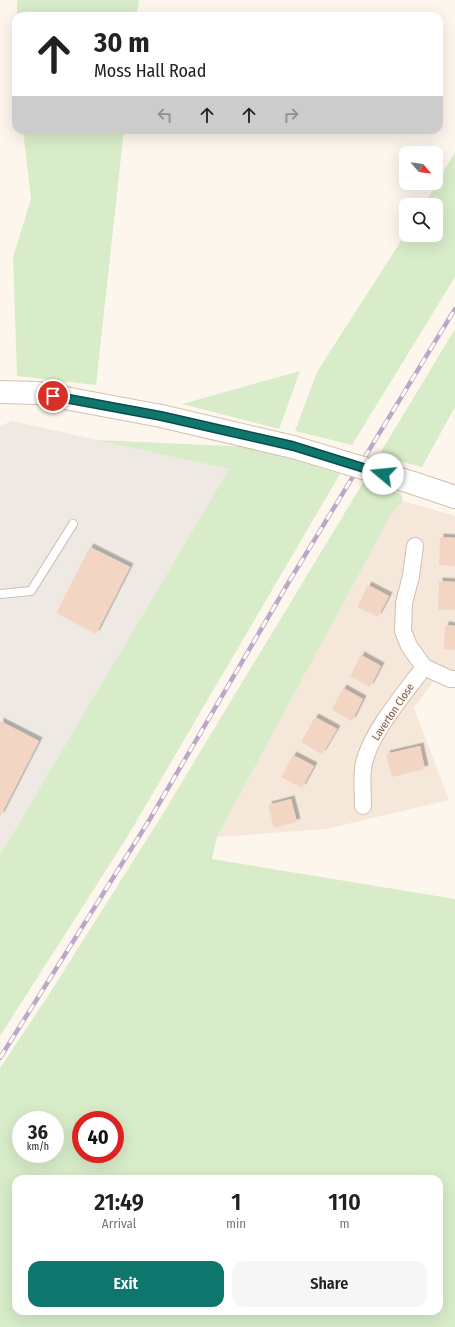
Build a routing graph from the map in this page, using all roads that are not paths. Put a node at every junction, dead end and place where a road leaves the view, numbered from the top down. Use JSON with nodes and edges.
{"nodes":[{"id":1,"x":0,"y":392,"type":"edge"},
{"id":2,"x":455,"y":497,"type":"edge"},
{"id":3,"x":74,"y":524,"type":"dead end"},
{"id":4,"x":415,"y":546,"type":"dead end"},
{"id":5,"x":0,"y":594,"type":"edge"},
{"id":6,"x":424,"y":667,"type":"junction"},
{"id":7,"x":455,"y":679,"type":"edge"},
{"id":8,"x":363,"y":806,"type":"dead end"}],
"edges":[{"from":1,"to":2,"type":"street","bridge":true},
{"from":3,"to":5,"type":"lane"},
{"from":4,"to":6,"type":"street"},
{"from":6,"to":7,"type":"street"},
{"from":6,"to":8,"type":"street","name":"Laverton Close"}]}
